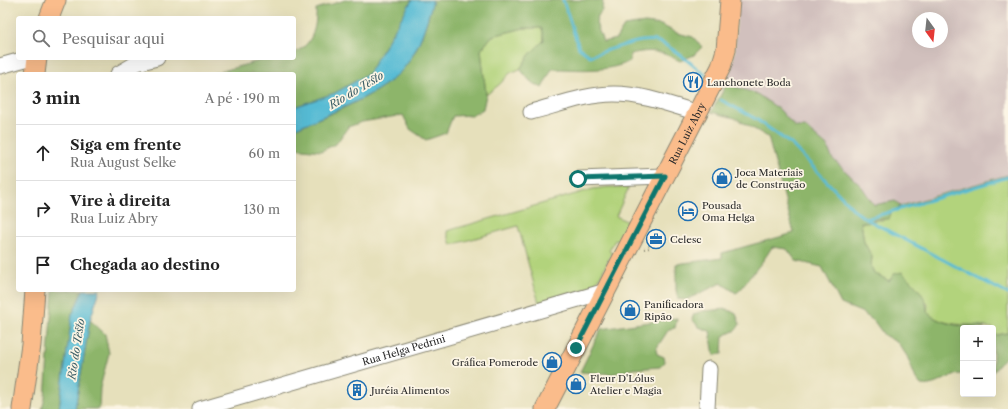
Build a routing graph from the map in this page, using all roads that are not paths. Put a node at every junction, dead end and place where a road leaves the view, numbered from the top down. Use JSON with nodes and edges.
{"nodes":[{"id":1,"x":56,"y":0,"type":"edge"},
{"id":2,"x":730,"y":0,"type":"edge"},
{"id":3,"x":50,"y":16,"type":"edge"},
{"id":4,"x":22,"y":60,"type":"edge"},
{"id":5,"x":37,"y":60,"type":"edge"},
{"id":6,"x":151,"y":60,"type":"edge"},
{"id":7,"x":0,"y":66,"type":"edge"},
{"id":8,"x":35,"y":72,"type":"edge"},
{"id":9,"x":122,"y":72,"type":"edge"},
{"id":10,"x":531,"y":112,"type":"dead end"},
{"id":11,"x":698,"y":113,"type":"junction"},
{"id":12,"x":665,"y":176,"type":"junction"},
{"id":13,"x":578,"y":179,"type":"dead end"},
{"id":14,"x":606,"y":290,"type":"junction"},
{"id":15,"x":35,"y":292,"type":"edge"},
{"id":16,"x":709,"y":368,"type":"dead end"},
{"id":17,"x":22,"y":409,"type":"edge"},
{"id":18,"x":200,"y":409,"type":"edge"},
{"id":19,"x":545,"y":409,"type":"edge"},
{"id":20,"x":707,"y":409,"type":"edge"}],
"edges":[{"from":1,"to":3,"type":"main road"},
{"from":2,"to":11,"type":"main road","name":"Rua Luiz Abry"},
{"from":4,"to":7,"type":"street"},
{"from":5,"to":8,"type":"main road"},
{"from":6,"to":9,"type":"street"},
{"from":10,"to":11,"type":"street"},
{"from":11,"to":12,"type":"main road","name":"Rua Luiz Abry"},
{"from":12,"to":13,"type":"street"},
{"from":12,"to":14,"type":"main road","name":"Rua Luiz Abry"},
{"from":14,"to":18,"type":"street","name":"Rua Helga Pedrini"},
{"from":14,"to":19,"type":"main road","name":"Rua Luiz Abry"},
{"from":15,"to":17,"type":"main road"},
{"from":16,"to":20,"type":"street"}]}
